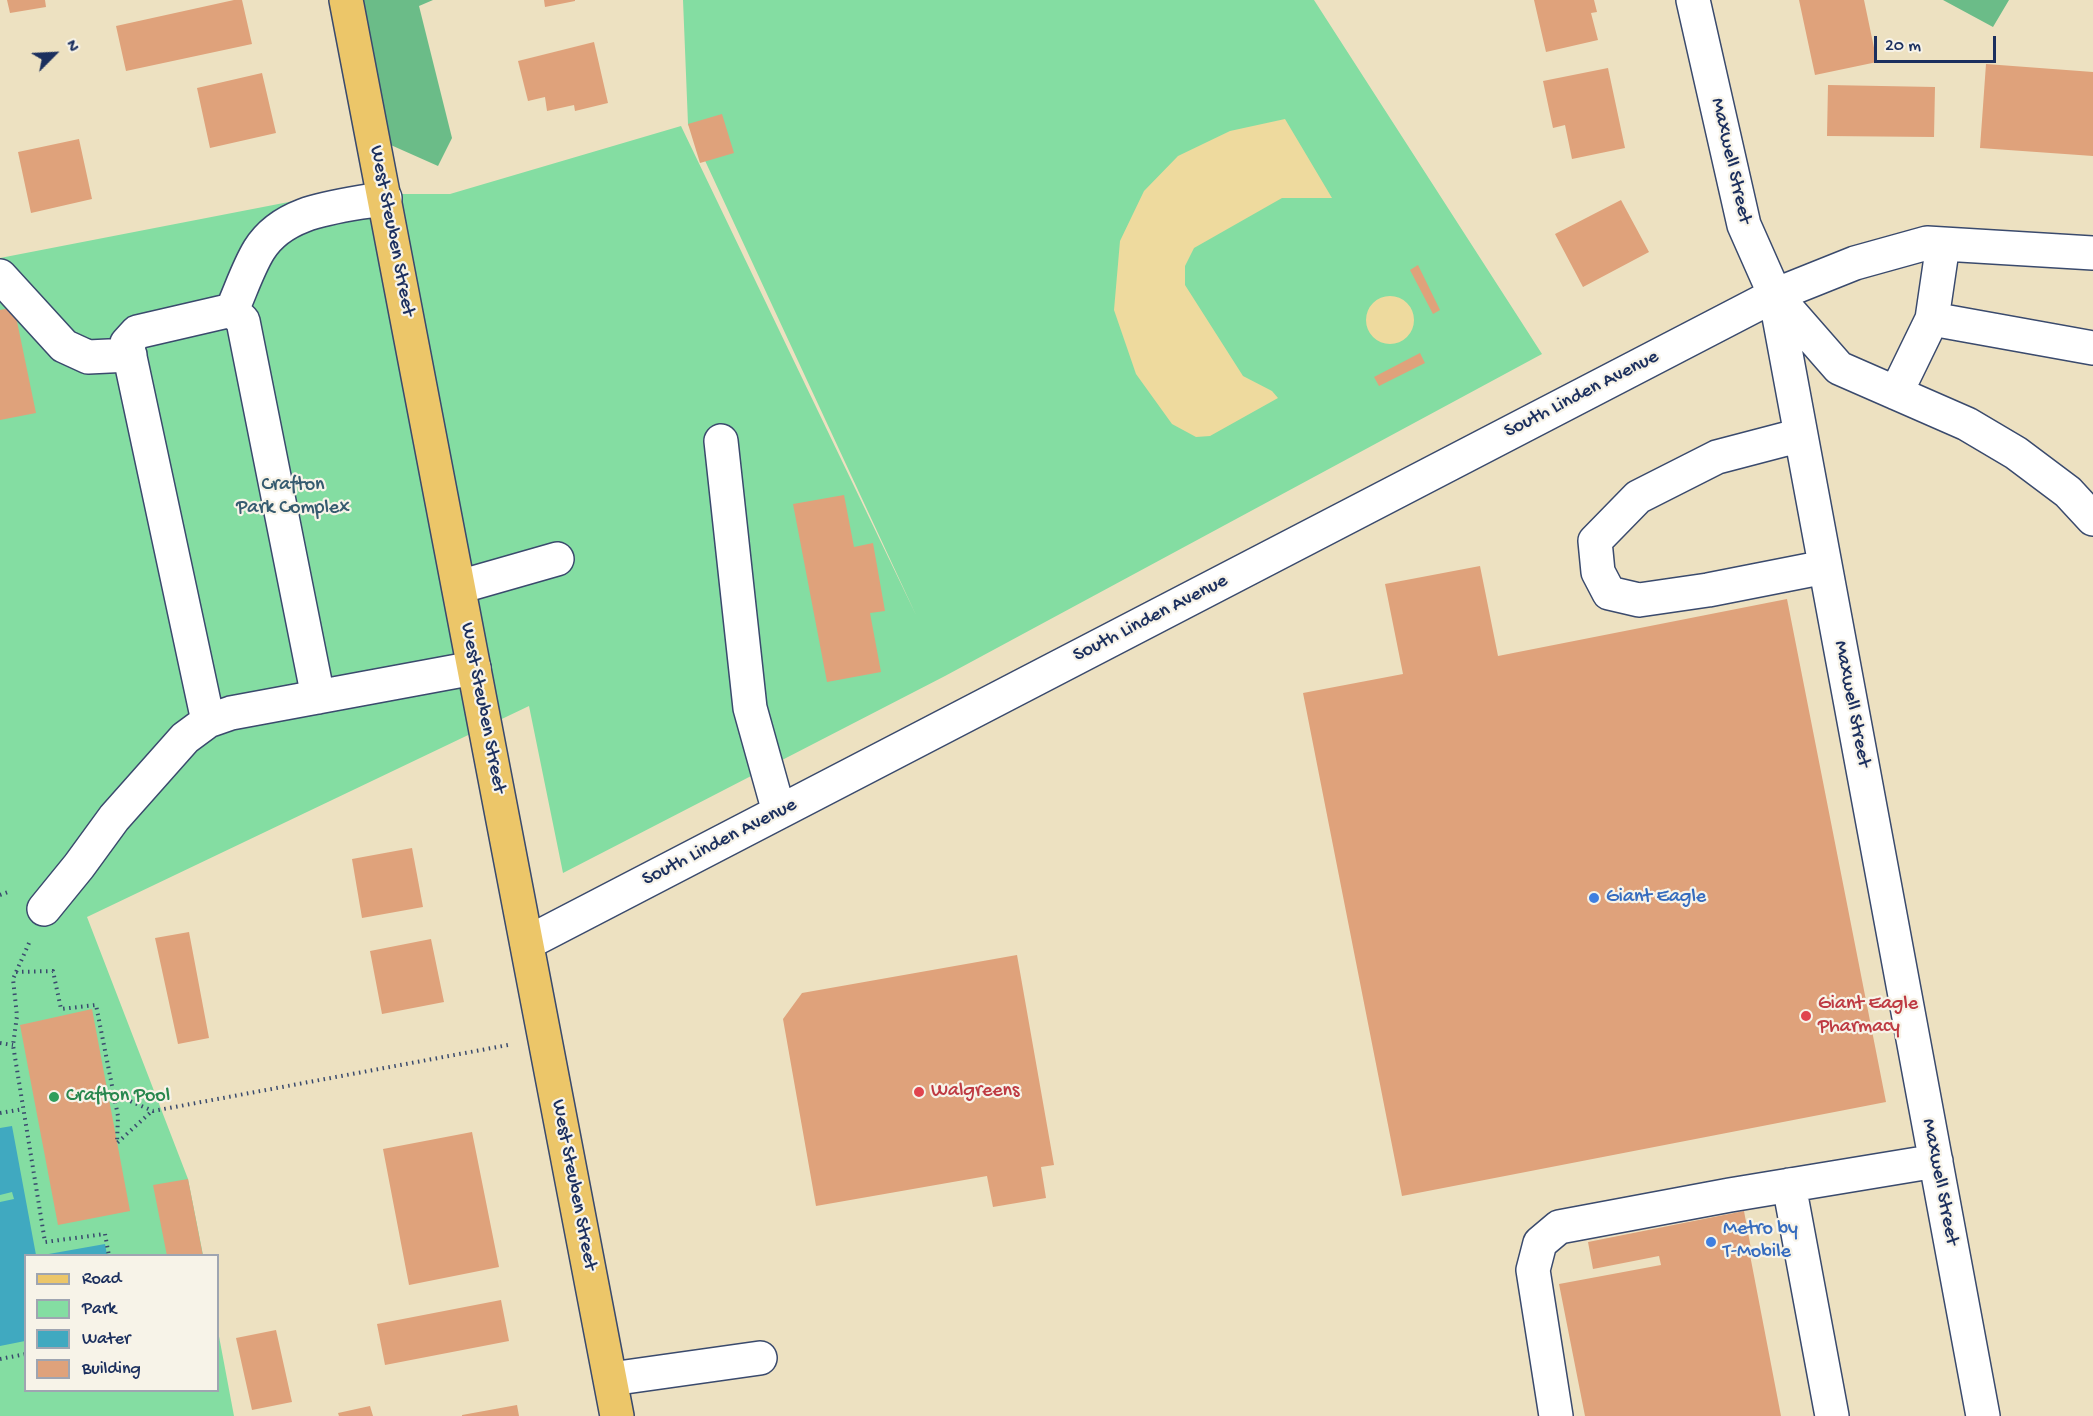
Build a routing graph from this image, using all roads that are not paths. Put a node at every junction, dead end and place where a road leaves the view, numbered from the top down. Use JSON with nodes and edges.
{"nodes":[{"id":1,"x":346,"y":0,"type":"edge"},
{"id":2,"x":1693,"y":0,"type":"edge"},
{"id":3,"x":385,"y":198,"type":"junction"},
{"id":4,"x":1943,"y":244,"type":"junction"},
{"id":5,"x":2093,"y":253,"type":"edge"},
{"id":6,"x":0,"y":276,"type":"edge"},
{"id":7,"x":1775,"y":295,"type":"junction"},
{"id":8,"x":232,"y":310,"type":"junction"},
{"id":9,"x":1932,"y":319,"type":"junction"},
{"id":10,"x":2093,"y":348,"type":"edge"},
{"id":11,"x":130,"y":355,"type":"junction"},
{"id":12,"x":1896,"y":393,"type":"junction"},
{"id":13,"x":1801,"y":435,"type":"junction"},
{"id":14,"x":721,"y":441,"type":"dead end"},
{"id":15,"x":2093,"y":519,"type":"edge"},
{"id":16,"x":557,"y":559,"type":"dead end"},
{"id":17,"x":1825,"y":567,"type":"junction"},
{"id":18,"x":459,"y":586,"type":"junction"},
{"id":19,"x":474,"y":668,"type":"junction"},
{"id":20,"x":318,"y":697,"type":"junction"},
{"id":21,"x":208,"y":721,"type":"junction"},
{"id":22,"x":779,"y":812,"type":"junction"},
{"id":23,"x":44,"y":909,"type":"road end"},
{"id":24,"x":527,"y":943,"type":"junction"},
{"id":25,"x":1936,"y":1161,"type":"junction"},
{"id":26,"x":1789,"y":1185,"type":"junction"},
{"id":27,"x":759,"y":1358,"type":"dead end"},
{"id":28,"x":610,"y":1380,"type":"junction"},
{"id":29,"x":617,"y":1416,"type":"edge"},
{"id":30,"x":1556,"y":1416,"type":"edge"},
{"id":31,"x":1832,"y":1416,"type":"edge"},
{"id":32,"x":1983,"y":1416,"type":"edge"}],
"edges":[{"from":1,"to":3,"type":"main road","name":"West Steuben Street"},
{"from":2,"to":7,"type":"street","name":"Maxwell Street"},
{"from":3,"to":8,"type":"street"},
{"from":3,"to":18,"type":"main road","name":"West Steuben Street"},
{"from":4,"to":5,"type":"street","name":"South Linden Avenue"},
{"from":4,"to":7,"type":"street","name":"South Linden Avenue"},
{"from":4,"to":9,"type":"street"},
{"from":6,"to":11,"type":"street"},
{"from":7,"to":12,"type":"street"},
{"from":7,"to":13,"type":"street","name":"Maxwell Street"},
{"from":7,"to":22,"type":"street","name":"South Linden Avenue"},
{"from":8,"to":11,"type":"street"},
{"from":8,"to":20,"type":"street"},
{"from":9,"to":10,"type":"street"},
{"from":9,"to":12,"type":"street"},
{"from":11,"to":21,"type":"street"},
{"from":12,"to":15,"type":"street"},
{"from":13,"to":17,"type":"street","name":"Maxwell Street"},
{"from":13,"to":17,"type":"street"},
{"from":14,"to":22,"type":"street"},
{"from":16,"to":18,"type":"street"},
{"from":17,"to":25,"type":"street","name":"Maxwell Street"},
{"from":18,"to":19,"type":"main road","name":"West Steuben Street"},
{"from":19,"to":20,"type":"street"},
{"from":19,"to":24,"type":"main road","name":"West Steuben Street"},
{"from":20,"to":21,"type":"street"},
{"from":21,"to":23,"type":"street"},
{"from":22,"to":24,"type":"street","name":"South Linden Avenue"},
{"from":24,"to":28,"type":"main road","name":"West Steuben Street"},
{"from":25,"to":26,"type":"street"},
{"from":25,"to":32,"type":"street","name":"Maxwell Street"},
{"from":26,"to":30,"type":"street"},
{"from":26,"to":31,"type":"street"},
{"from":27,"to":28,"type":"street"},
{"from":28,"to":29,"type":"main road","name":"West Steuben Street"}]}
